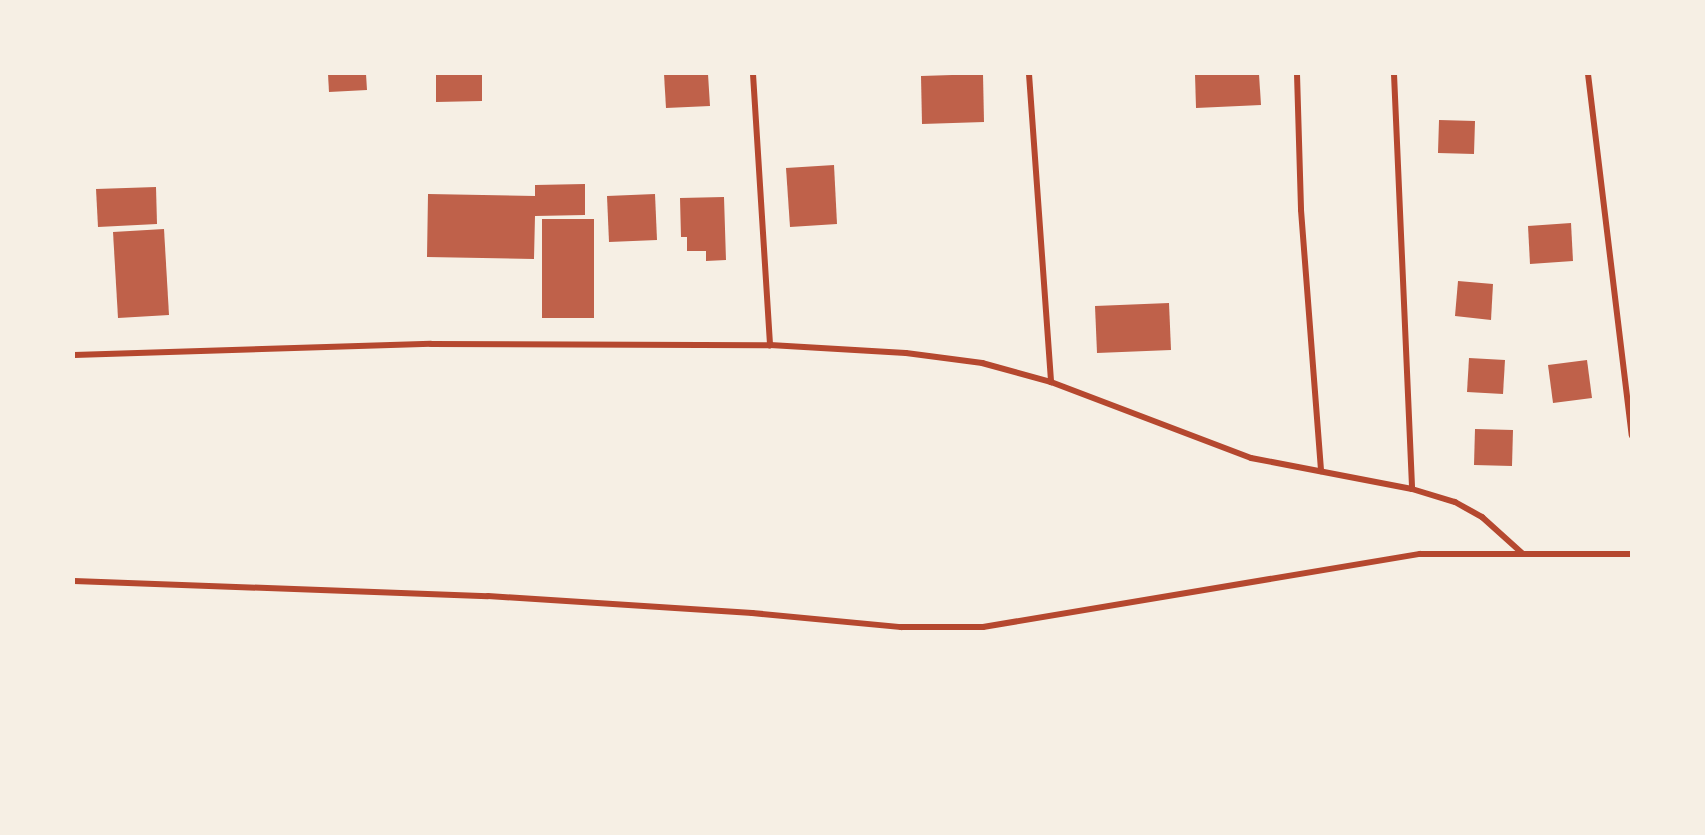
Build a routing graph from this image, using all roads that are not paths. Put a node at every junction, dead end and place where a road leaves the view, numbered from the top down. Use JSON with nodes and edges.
{"nodes":[{"id":1,"x":753,"y":74,"type":"edge"},
{"id":2,"x":1029,"y":74,"type":"edge"},
{"id":3,"x":1297,"y":74,"type":"edge"},
{"id":4,"x":1394,"y":74,"type":"edge"},
{"id":5,"x":1588,"y":74,"type":"edge"},
{"id":6,"x":771,"y":345,"type":"junction"},
{"id":7,"x":74,"y":355,"type":"edge"},
{"id":8,"x":1051,"y":382,"type":"junction"},
{"id":9,"x":1632,"y":435,"type":"edge"},
{"id":10,"x":1321,"y":471,"type":"junction"},
{"id":11,"x":1412,"y":489,"type":"junction"},
{"id":12,"x":1522,"y":553,"type":"junction"},
{"id":13,"x":1632,"y":554,"type":"edge"},
{"id":14,"x":74,"y":581,"type":"edge"}],
"edges":[{"from":1,"to":6,"type":"street"},
{"from":2,"to":8,"type":"street"},
{"from":3,"to":10,"type":"street"},
{"from":4,"to":11,"type":"street"},
{"from":5,"to":9,"type":"street"},
{"from":6,"to":7,"type":"street"},
{"from":6,"to":8,"type":"street"},
{"from":8,"to":10,"type":"street"},
{"from":10,"to":11,"type":"street"},
{"from":11,"to":12,"type":"street"},
{"from":12,"to":13,"type":"street"},
{"from":12,"to":14,"type":"street"}]}
